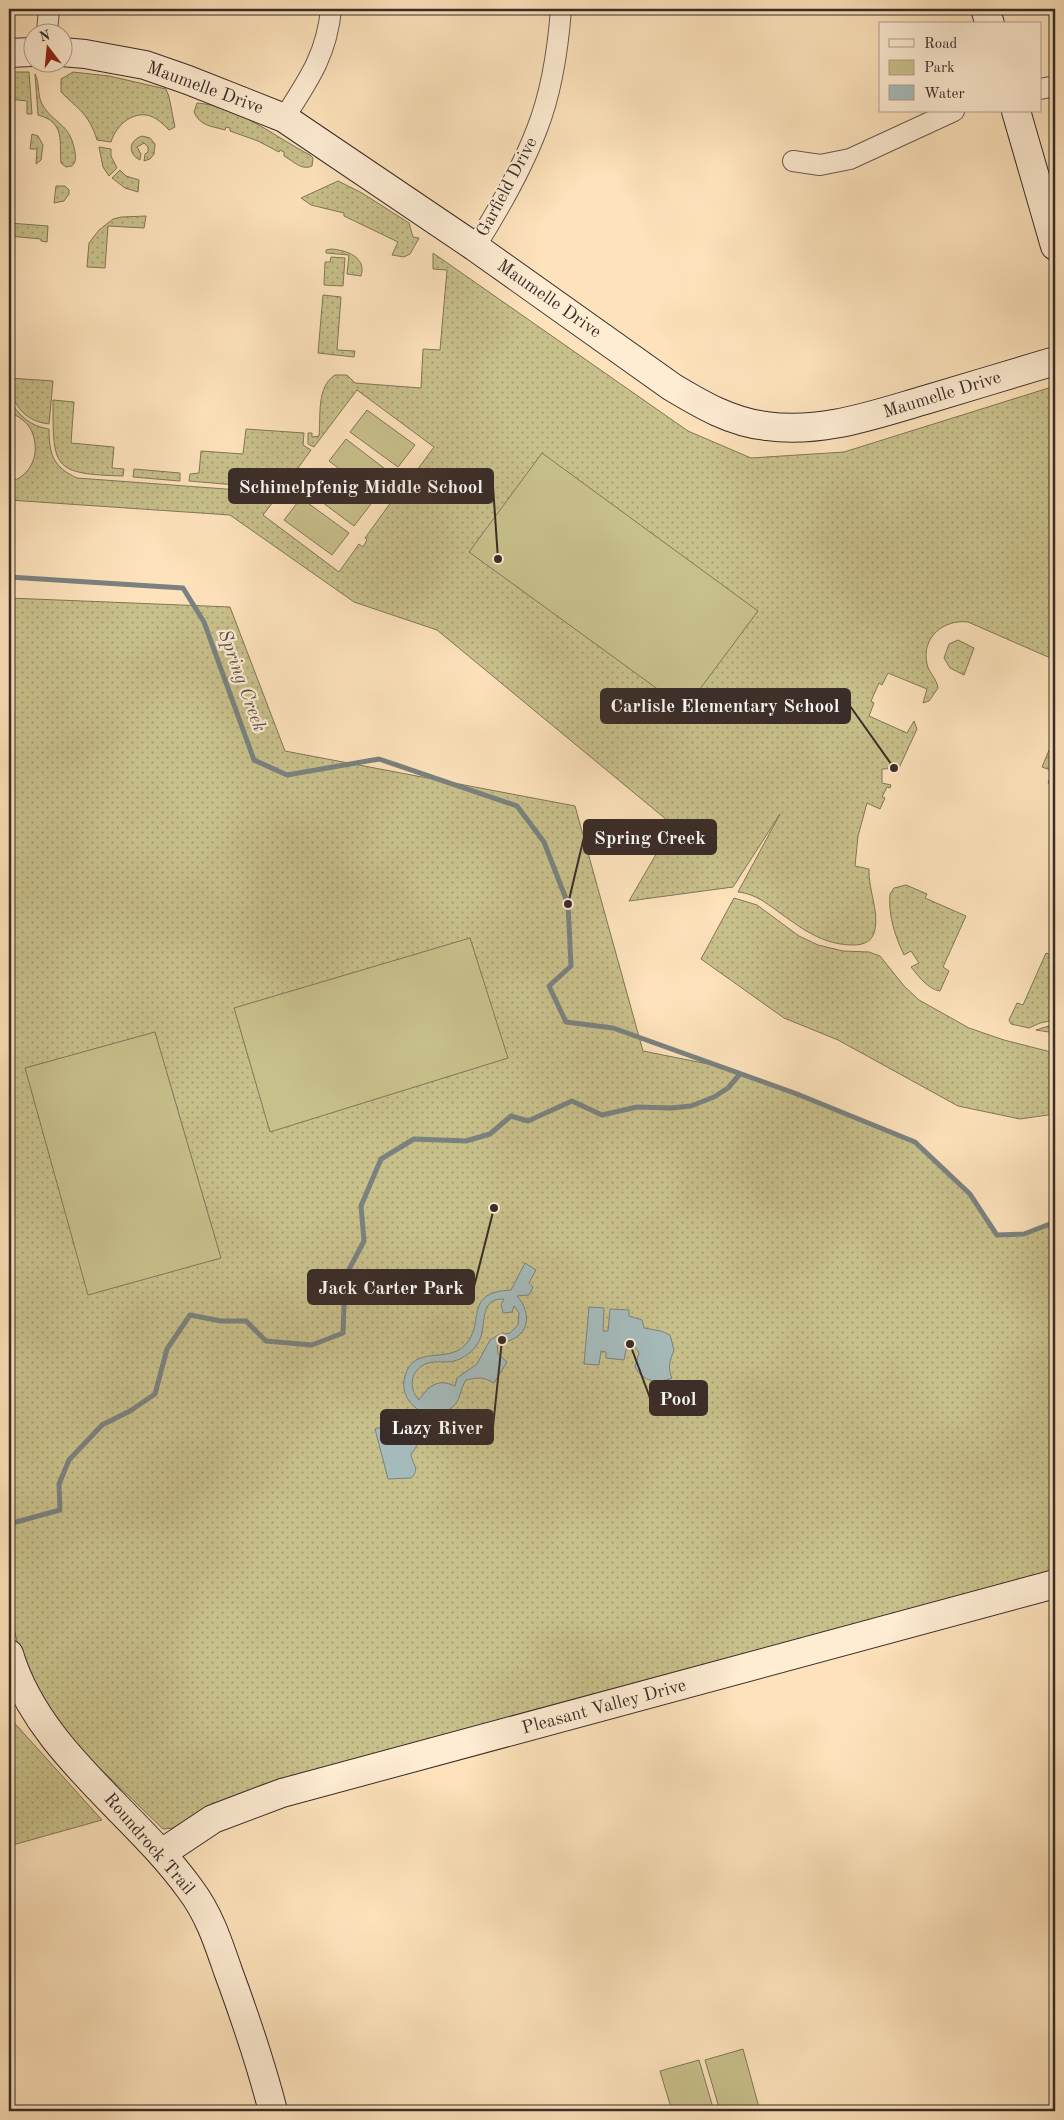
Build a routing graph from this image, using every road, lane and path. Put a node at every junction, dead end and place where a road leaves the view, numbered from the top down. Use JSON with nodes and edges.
{"nodes":[{"id":1,"x":49,"y":9,"type":"edge"},
{"id":2,"x":331,"y":9,"type":"edge"},
{"id":3,"x":562,"y":9,"type":"edge"},
{"id":4,"x":986,"y":9,"type":"edge"},
{"id":5,"x":48,"y":22,"type":"edge"},
{"id":6,"x":989,"y":22,"type":"edge"},
{"id":7,"x":22,"y":52,"type":"edge"},
{"id":8,"x":9,"y":53,"type":"edge"},
{"id":9,"x":72,"y":53,"type":"edge"},
{"id":10,"x":1055,"y":86,"type":"edge"},
{"id":11,"x":1042,"y":89,"type":"edge"},
{"id":12,"x":952,"y":112,"type":"edge"},
{"id":13,"x":1016,"y":112,"type":"edge"},
{"id":14,"x":284,"y":118,"type":"junction"},
{"id":15,"x":793,"y":162,"type":"dead end"},
{"id":16,"x":1055,"y":246,"type":"edge"},
{"id":17,"x":475,"y":247,"type":"junction"},
{"id":18,"x":1055,"y":361,"type":"edge"},
{"id":19,"x":1055,"y":1584,"type":"edge"},
{"id":20,"x":9,"y":1654,"type":"edge"},
{"id":21,"x":162,"y":1853,"type":"junction"},
{"id":22,"x":274,"y":2111,"type":"edge"}],
"edges":[{"from":1,"to":5,"type":"street"},
{"from":2,"to":14,"type":"street"},
{"from":3,"to":17,"type":"street","name":"Garfield Drive"},
{"from":4,"to":6,"type":"street"},
{"from":7,"to":8,"type":"street"},
{"from":9,"to":14,"type":"street","name":"Maumelle Drive"},
{"from":10,"to":11,"type":"street"},
{"from":12,"to":15,"type":"street"},
{"from":13,"to":16,"type":"street"},
{"from":14,"to":17,"type":"street","name":"Maumelle Drive"},
{"from":17,"to":18,"type":"street","name":"Maumelle Drive"},
{"from":19,"to":21,"type":"street","name":"Pleasant Valley Drive"},
{"from":20,"to":21,"type":"street","name":"Roundrock Trail"},
{"from":21,"to":22,"type":"street","name":"Roundrock Trail"}]}
